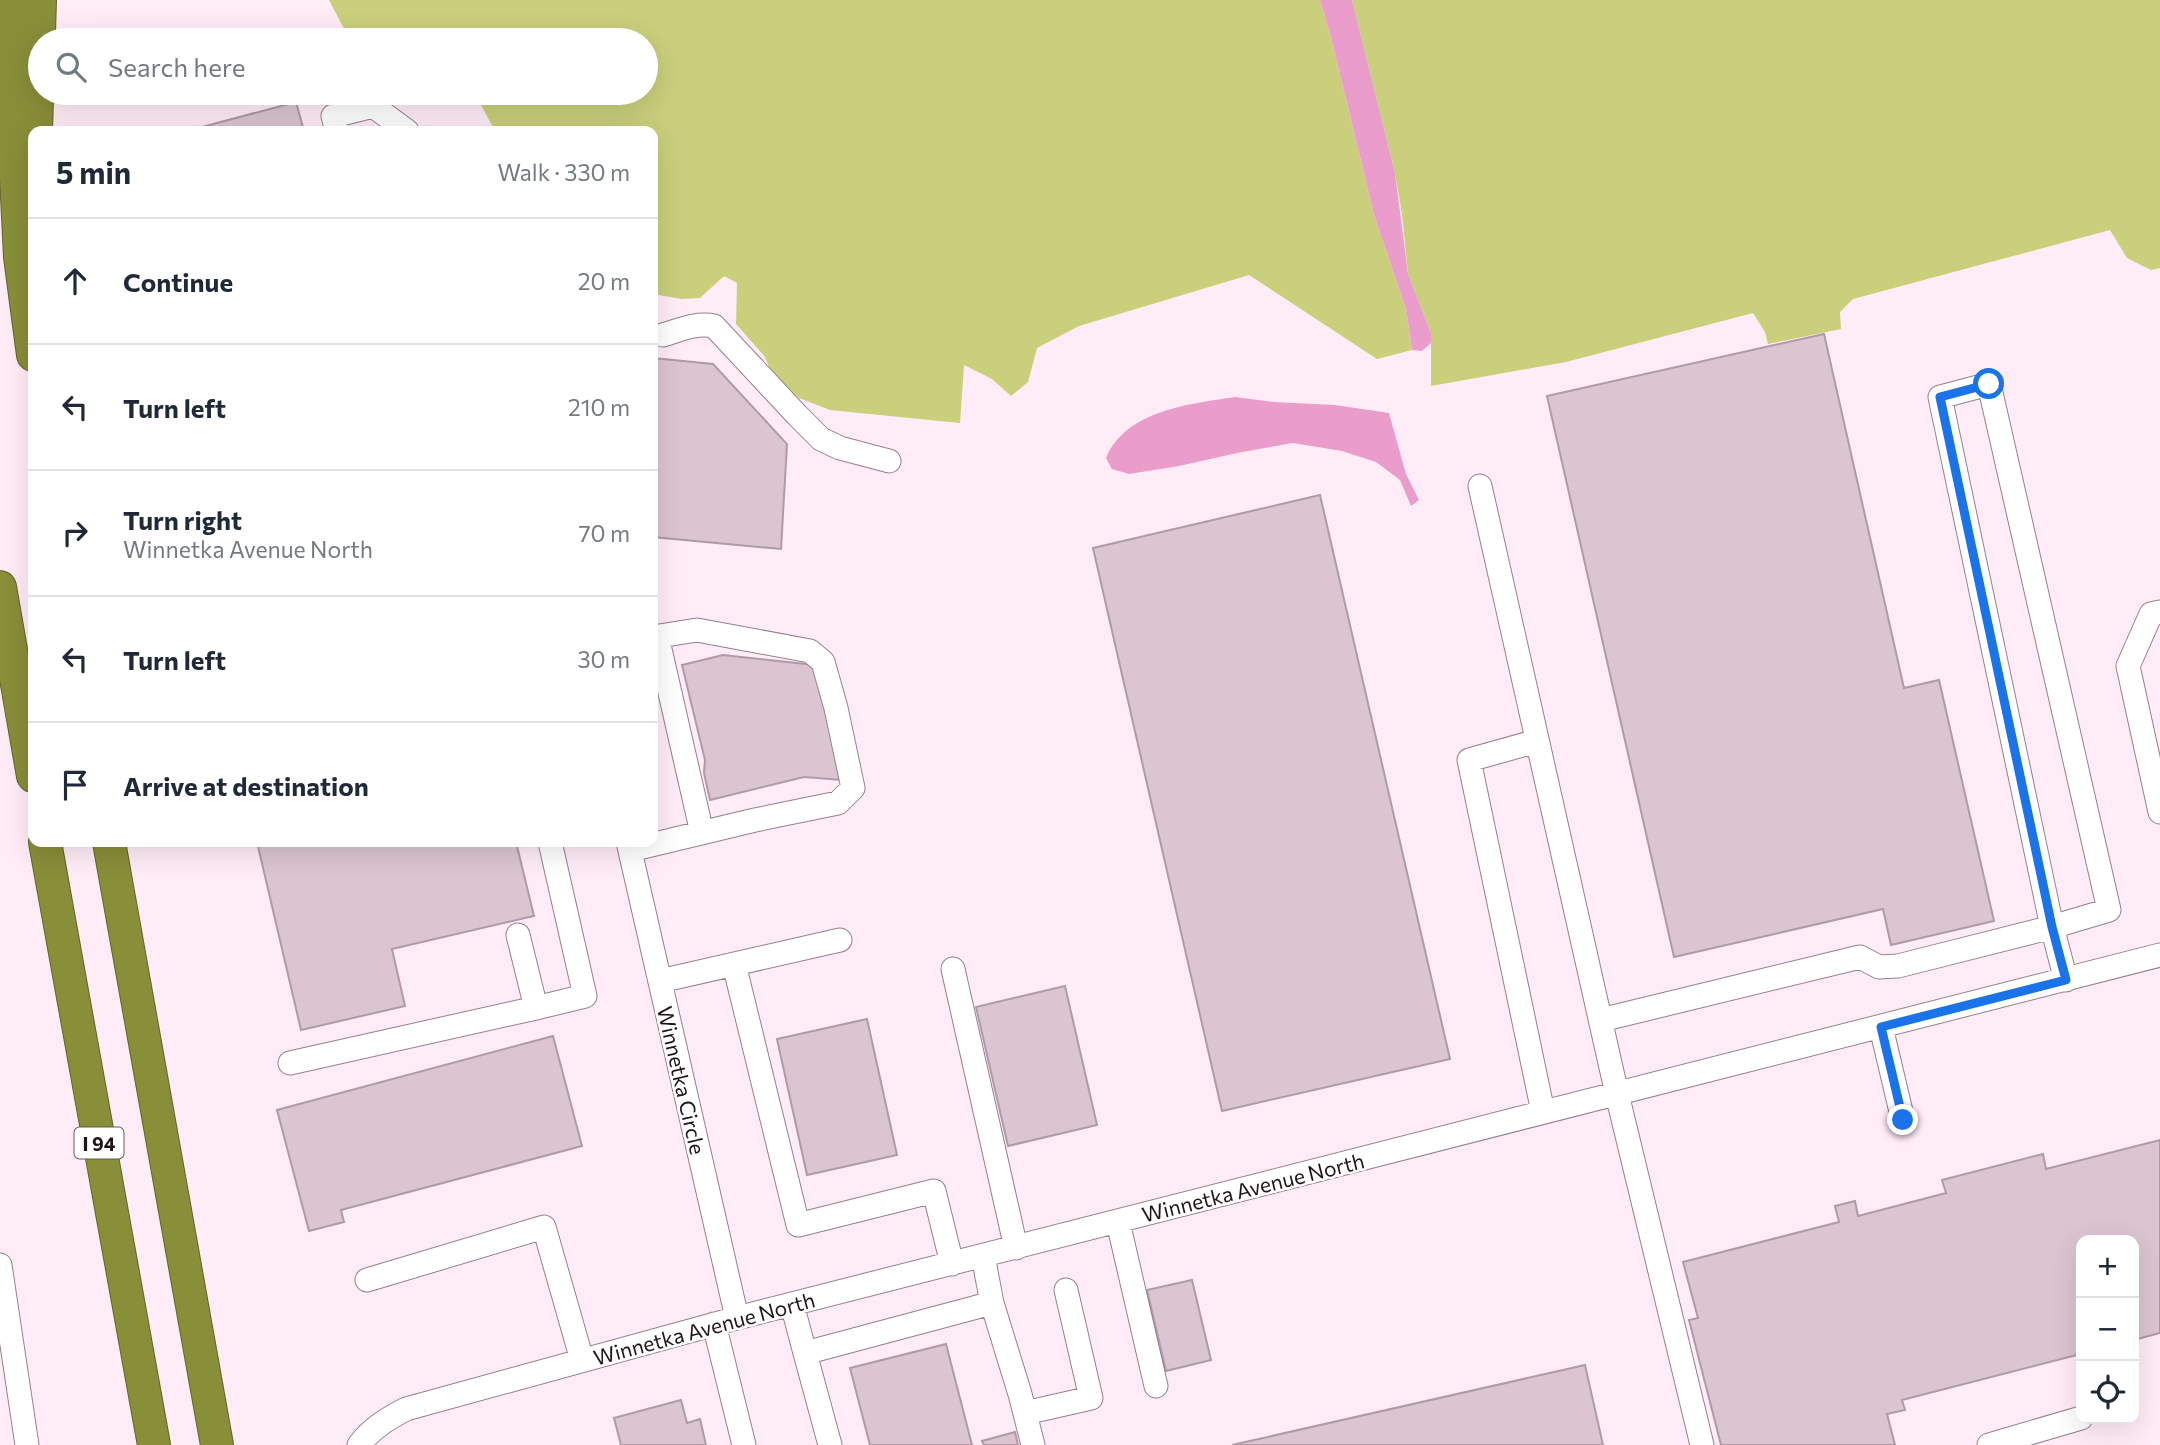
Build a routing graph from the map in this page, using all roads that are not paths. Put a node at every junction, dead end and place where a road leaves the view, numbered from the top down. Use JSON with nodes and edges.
{"nodes":[{"id":1,"x":10,"y":0,"type":"edge"},
{"id":2,"x":40,"y":0,"type":"edge"},
{"id":3,"x":39,"y":28,"type":"edge"},
{"id":4,"x":37,"y":105,"type":"edge"},
{"id":5,"x":36,"y":126,"type":"edge"},
{"id":6,"x":336,"y":126,"type":"edge"},
{"id":7,"x":400,"y":126,"type":"edge"},
{"id":8,"x":28,"y":202,"type":"edge"},
{"id":9,"x":20,"y":257,"type":"junction"},
{"id":10,"x":28,"y":317,"type":"edge"},
{"id":11,"x":663,"y":335,"type":"dead end"},
{"id":12,"x":890,"y":461,"type":"dead end"},
{"id":13,"x":1480,"y":486,"type":"dead end"},
{"id":14,"x":0,"y":587,"type":"edge"},
{"id":15,"x":2160,"y":612,"type":"edge"},
{"id":16,"x":658,"y":636,"type":"edge"},
{"id":17,"x":658,"y":650,"type":"edge"},
{"id":18,"x":1538,"y":741,"type":"junction"},
{"id":19,"x":28,"y":747,"type":"edge"},
{"id":20,"x":2160,"y":812,"type":"edge"},
{"id":21,"x":702,"y":833,"type":"junction"},
{"id":22,"x":658,"y":841,"type":"edge"},
{"id":23,"x":46,"y":847,"type":"edge"},
{"id":24,"x":110,"y":847,"type":"edge"},
{"id":25,"x":551,"y":847,"type":"edge"},
{"id":26,"x":629,"y":847,"type":"edge"},
{"id":27,"x":2052,"y":927,"type":"junction"},
{"id":28,"x":518,"y":935,"type":"dead end"},
{"id":29,"x":840,"y":940,"type":"dead end"},
{"id":30,"x":2160,"y":955,"type":"edge"},
{"id":31,"x":734,"y":964,"type":"junction"},
{"id":32,"x":953,"y":970,"type":"dead end"},
{"id":33,"x":2066,"y":980,"type":"junction"},
{"id":34,"x":660,"y":981,"type":"junction"},
{"id":35,"x":536,"y":1008,"type":"junction"},
{"id":36,"x":1601,"y":1020,"type":"junction"},
{"id":37,"x":1881,"y":1027,"type":"junction"},
{"id":38,"x":290,"y":1063,"type":"dead end"},
{"id":39,"x":1617,"y":1094,"type":"junction"},
{"id":40,"x":1543,"y":1112,"type":"junction"},
{"id":41,"x":1903,"y":1120,"type":"dead end"},
{"id":42,"x":1118,"y":1222,"type":"junction"},
{"id":43,"x":1016,"y":1248,"type":"junction"},
{"id":44,"x":983,"y":1256,"type":"junction"},
{"id":45,"x":951,"y":1264,"type":"junction"},
{"id":46,"x":0,"y":1265,"type":"edge"},
{"id":47,"x":367,"y":1280,"type":"dead end"},
{"id":48,"x":1066,"y":1290,"type":"dead end"},
{"id":49,"x":992,"y":1303,"type":"junction"},
{"id":50,"x":792,"y":1304,"type":"junction"},
{"id":51,"x":737,"y":1318,"type":"junction"},
{"id":52,"x":714,"y":1324,"type":"junction"},
{"id":53,"x":805,"y":1353,"type":"junction"},
{"id":54,"x":582,"y":1360,"type":"junction"},
{"id":55,"x":1156,"y":1386,"type":"dead end"},
{"id":56,"x":1025,"y":1413,"type":"junction"},
{"id":57,"x":2076,"y":1419,"type":"edge"},
{"id":58,"x":27,"y":1445,"type":"edge"},
{"id":59,"x":154,"y":1445,"type":"edge"},
{"id":60,"x":218,"y":1445,"type":"edge"},
{"id":61,"x":359,"y":1445,"type":"edge"},
{"id":62,"x":744,"y":1445,"type":"edge"},
{"id":63,"x":830,"y":1445,"type":"edge"},
{"id":64,"x":1033,"y":1445,"type":"edge"},
{"id":65,"x":1702,"y":1445,"type":"edge"},
{"id":66,"x":1989,"y":1445,"type":"edge"}],
"edges":[{"from":1,"to":9,"type":"highway"},
{"from":2,"to":3,"type":"highway"},
{"from":4,"to":5,"type":"highway"},
{"from":6,"to":7,"type":"street"},
{"from":8,"to":9,"type":"highway"},
{"from":9,"to":10,"type":"highway"},
{"from":11,"to":12,"type":"street"},
{"from":13,"to":18,"type":"street"},
{"from":14,"to":19,"type":"highway"},
{"from":15,"to":20,"type":"street"},
{"from":16,"to":21,"type":"street"},
{"from":17,"to":21,"type":"street"},
{"from":18,"to":36,"type":"street"},
{"from":18,"to":40,"type":"street"},
{"from":21,"to":22,"type":"street"},
{"from":23,"to":59,"type":"highway","number":"I 94"},
{"from":24,"to":60,"type":"highway"},
{"from":25,"to":35,"type":"street"},
{"from":26,"to":34,"type":"street","name":"Winnetka Circle"},
{"from":27,"to":27,"type":"street"},
{"from":27,"to":33,"type":"street"},
{"from":27,"to":36,"type":"street"},
{"from":28,"to":35,"type":"street"},
{"from":29,"to":31,"type":"street"},
{"from":30,"to":33,"type":"street","name":"Winnetka Avenue North"},
{"from":31,"to":34,"type":"street"},
{"from":31,"to":45,"type":"street"},
{"from":32,"to":43,"type":"street"},
{"from":33,"to":37,"type":"street","name":"Winnetka Avenue North"},
{"from":34,"to":51,"type":"street","name":"Winnetka Circle"},
{"from":35,"to":38,"type":"street"},
{"from":36,"to":39,"type":"street"},
{"from":37,"to":39,"type":"street","name":"Winnetka Avenue North"},
{"from":37,"to":41,"type":"street"},
{"from":39,"to":40,"type":"street","name":"Winnetka Avenue North"},
{"from":39,"to":65,"type":"street"},
{"from":40,"to":42,"type":"street","name":"Winnetka Avenue North"},
{"from":42,"to":43,"type":"street","name":"Winnetka Avenue North"},
{"from":42,"to":55,"type":"street"},
{"from":43,"to":44,"type":"street","name":"Winnetka Avenue North"},
{"from":44,"to":45,"type":"street","name":"Winnetka Avenue North"},
{"from":44,"to":49,"type":"street"},
{"from":45,"to":50,"type":"street","name":"Winnetka Avenue North"},
{"from":46,"to":58,"type":"street"},
{"from":47,"to":54,"type":"street"},
{"from":48,"to":56,"type":"street"},
{"from":49,"to":53,"type":"street"},
{"from":49,"to":56,"type":"street"},
{"from":50,"to":51,"type":"street","name":"Winnetka Avenue North"},
{"from":50,"to":53,"type":"street"},
{"from":51,"to":52,"type":"street","name":"Winnetka Avenue North"},
{"from":52,"to":54,"type":"street","name":"Winnetka Avenue North"},
{"from":52,"to":62,"type":"street"},
{"from":53,"to":63,"type":"street"},
{"from":54,"to":61,"type":"street","name":"Winnetka Avenue North"},
{"from":56,"to":64,"type":"street"},
{"from":57,"to":66,"type":"street"}]}
